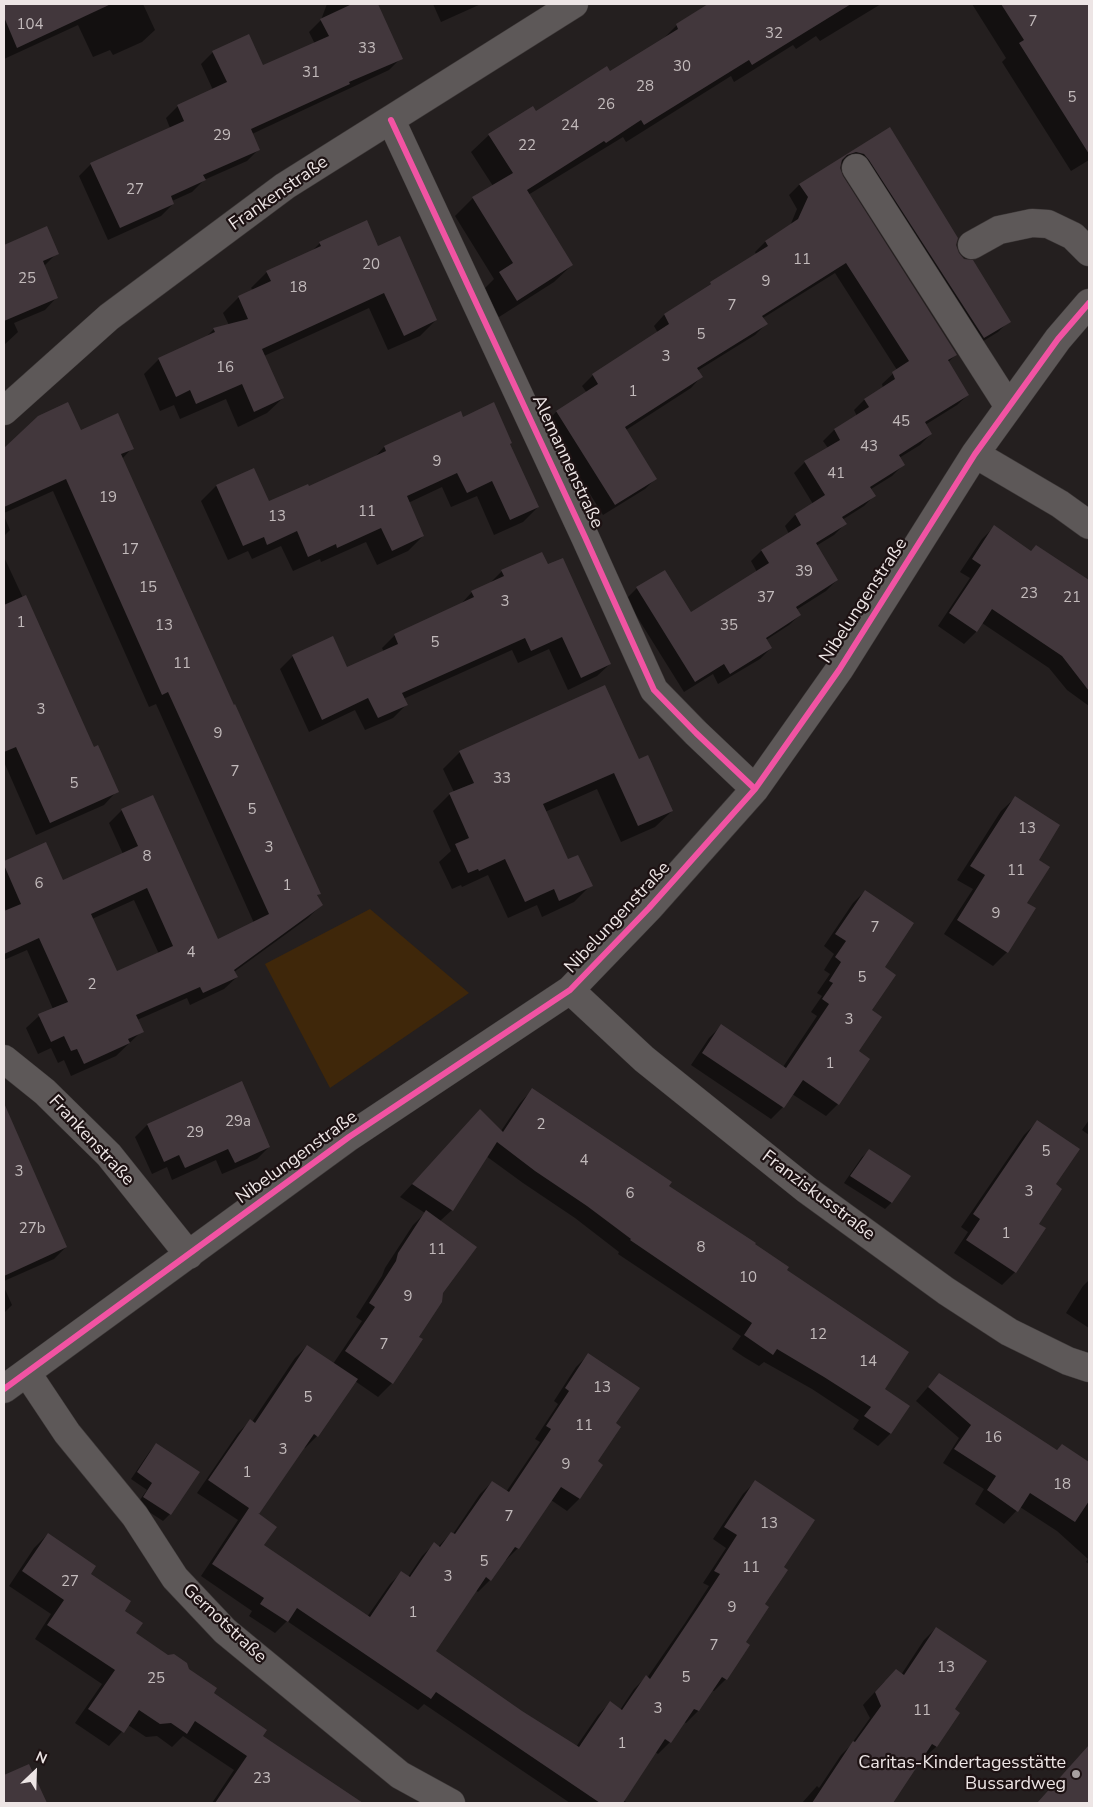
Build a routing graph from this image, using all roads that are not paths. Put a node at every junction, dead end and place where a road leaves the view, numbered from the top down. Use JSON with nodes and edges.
{"nodes":[{"id":1,"x":574,"y":4,"type":"edge"},
{"id":2,"x":391,"y":120,"type":"junction"},
{"id":3,"x":856,"y":168,"type":"dead end"},
{"id":4,"x":972,"y":245,"type":"dead end"},
{"id":5,"x":1089,"y":252,"type":"edge"},
{"id":6,"x":1089,"y":303,"type":"edge"},
{"id":7,"x":1010,"y":406,"type":"junction"},
{"id":8,"x":4,"y":412,"type":"edge"},
{"id":9,"x":975,"y":454,"type":"junction"},
{"id":10,"x":1089,"y":525,"type":"edge"},
{"id":11,"x":755,"y":789,"type":"junction"},
{"id":12,"x":570,"y":990,"type":"junction"},
{"id":13,"x":4,"y":1059,"type":"edge"},
{"id":14,"x":189,"y":1255,"type":"junction"},
{"id":15,"x":1089,"y":1368,"type":"edge"},
{"id":16,"x":27,"y":1373,"type":"junction"},
{"id":17,"x":4,"y":1389,"type":"edge"},
{"id":18,"x":451,"y":1803,"type":"edge"}],
"edges":[{"from":1,"to":2,"type":"street","name":"Frankenstraße"},
{"from":2,"to":8,"type":"street","name":"Frankenstraße"},
{"from":2,"to":11,"type":"street","name":"Alemannenstraße"},
{"from":3,"to":7,"type":"street"},
{"from":4,"to":5,"type":"street"},
{"from":6,"to":7,"type":"street","name":"Nibelungenstraße"},
{"from":7,"to":9,"type":"street","name":"Nibelungenstraße"},
{"from":9,"to":10,"type":"street"},
{"from":9,"to":11,"type":"street","name":"Nibelungenstraße"},
{"from":11,"to":12,"type":"street","name":"Nibelungenstraße"},
{"from":12,"to":14,"type":"street","name":"Nibelungenstraße"},
{"from":12,"to":15,"type":"street","name":"Franziskusstraße"},
{"from":13,"to":14,"type":"street","name":"Frankenstraße"},
{"from":14,"to":16,"type":"street","name":"Nibelungenstraße"},
{"from":16,"to":17,"type":"street","name":"Nibelungenstraße"},
{"from":16,"to":18,"type":"street","name":"Gernotstraße"}]}
